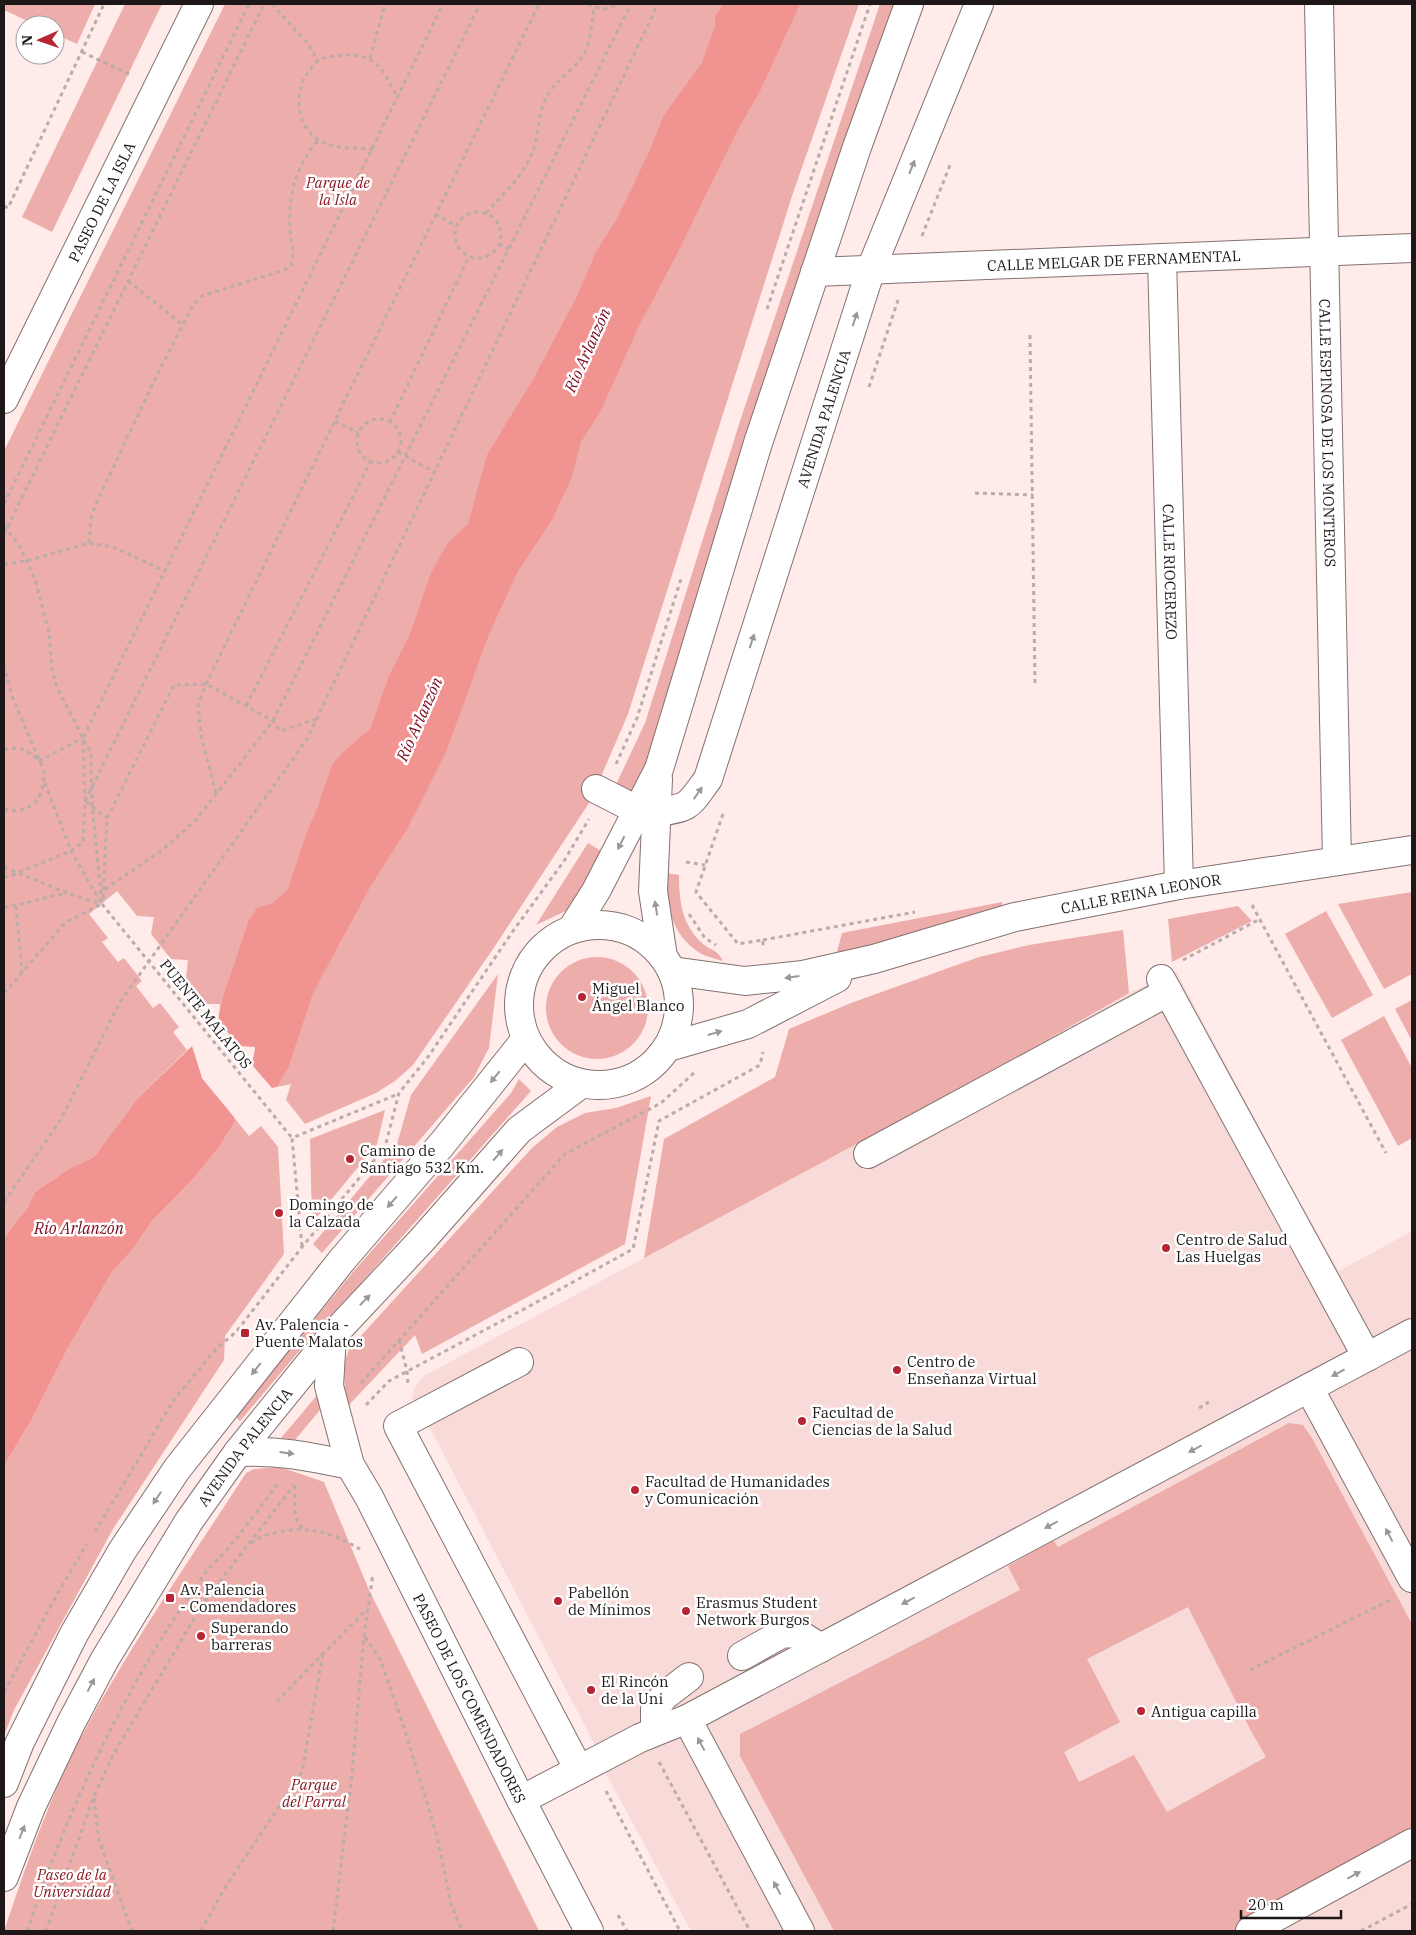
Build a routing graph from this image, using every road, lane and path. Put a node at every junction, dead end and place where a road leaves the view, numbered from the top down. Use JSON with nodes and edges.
{"nodes":[{"id":1,"x":104,"y":4,"type":"edge"},
{"id":2,"x":199,"y":4,"type":"edge"},
{"id":3,"x":249,"y":4,"type":"edge"},
{"id":4,"x":264,"y":4,"type":"edge"},
{"id":5,"x":272,"y":4,"type":"edge"},
{"id":6,"x":385,"y":4,"type":"edge"},
{"id":7,"x":444,"y":4,"type":"edge"},
{"id":8,"x":480,"y":4,"type":"edge"},
{"id":9,"x":539,"y":4,"type":"edge"},
{"id":10,"x":588,"y":4,"type":"edge"},
{"id":11,"x":617,"y":4,"type":"edge"},
{"id":12,"x":631,"y":4,"type":"edge"},
{"id":13,"x":658,"y":4,"type":"edge"},
{"id":14,"x":909,"y":4,"type":"edge"},
{"id":15,"x":979,"y":4,"type":"edge"},
{"id":16,"x":1319,"y":4,"type":"edge"},
{"id":17,"x":594,"y":7,"type":"junction"},
{"id":18,"x":82,"y":52,"type":"junction"},
{"id":19,"x":370,"y":59,"type":"junction"},
{"id":20,"x":318,"y":60,"type":"junction"},
{"id":21,"x":136,"y":78,"type":"dead end"},
{"id":22,"x":398,"y":98,"type":"junction"},
{"id":23,"x":318,"y":140,"type":"junction"},
{"id":24,"x":373,"y":149,"type":"junction"},
{"id":25,"x":952,"y":158,"type":"dead end"},
{"id":26,"x":4,"y":206,"type":"edge"},
{"id":27,"x":486,"y":213,"type":"junction"},
{"id":28,"x":435,"y":214,"type":"junction"},
{"id":29,"x":456,"y":226,"type":"junction"},
{"id":30,"x":499,"y":244,"type":"junction"},
{"id":31,"x":1412,"y":248,"type":"edge"},
{"id":32,"x":509,"y":249,"type":"junction"},
{"id":33,"x":1324,"y":251,"type":"junction"},
{"id":34,"x":469,"y":256,"type":"junction"},
{"id":35,"x":1162,"y":258,"type":"junction"},
{"id":36,"x":909,"y":268,"type":"junction"},
{"id":37,"x":871,"y":269,"type":"junction"},
{"id":38,"x":815,"y":272,"type":"junction"},
{"id":39,"x":128,"y":281,"type":"junction"},
{"id":40,"x":183,"y":324,"type":"junction"},
{"id":41,"x":1030,"y":335,"type":"dead end"},
{"id":42,"x":868,"y":390,"type":"dead end"},
{"id":43,"x":4,"y":399,"type":"edge"},
{"id":44,"x":334,"y":421,"type":"junction"},
{"id":45,"x":390,"y":422,"type":"junction"},
{"id":46,"x":359,"y":433,"type":"junction"},
{"id":47,"x":398,"y":452,"type":"junction"},
{"id":48,"x":406,"y":456,"type":"junction"},
{"id":49,"x":370,"y":461,"type":"junction"},
{"id":50,"x":434,"y":472,"type":"junction"},
{"id":51,"x":975,"y":493,"type":"dead end"},
{"id":52,"x":1033,"y":496,"type":"junction"},
{"id":53,"x":4,"y":504,"type":"edge"},
{"id":54,"x":5,"y":528,"type":"edge"},
{"id":55,"x":4,"y":534,"type":"edge"},
{"id":56,"x":89,"y":543,"type":"junction"},
{"id":57,"x":26,"y":562,"type":"junction"},
{"id":58,"x":4,"y":564,"type":"edge"},
{"id":59,"x":165,"y":571,"type":"junction"},
{"id":60,"x":4,"y":664,"type":"edge"},
{"id":61,"x":206,"y":684,"type":"junction"},
{"id":62,"x":1035,"y":684,"type":"dead end"},
{"id":63,"x":246,"y":706,"type":"junction"},
{"id":64,"x":317,"y":719,"type":"junction"},
{"id":65,"x":273,"y":721,"type":"junction"},
{"id":66,"x":83,"y":738,"type":"junction"},
{"id":67,"x":4,"y":750,"type":"edge"},
{"id":68,"x":39,"y":761,"type":"junction"},
{"id":69,"x":45,"y":782,"type":"junction"},
{"id":70,"x":92,"y":788,"type":"junction"},
{"id":71,"x":596,"y":790,"type":"dead end"},
{"id":72,"x":216,"y":794,"type":"junction"},
{"id":73,"x":85,"y":801,"type":"junction"},
{"id":74,"x":92,"y":806,"type":"junction"},
{"id":75,"x":4,"y":809,"type":"edge"},
{"id":76,"x":647,"y":811,"type":"junction"},
{"id":77,"x":723,"y":812,"type":"dead end"},
{"id":78,"x":107,"y":818,"type":"junction"},
{"id":79,"x":1412,"y":850,"type":"edge"},
{"id":80,"x":71,"y":851,"type":"junction"},
{"id":81,"x":564,"y":861,"type":"dead end"},
{"id":82,"x":1337,"y":861,"type":"junction"},
{"id":83,"x":4,"y":867,"type":"edge"},
{"id":84,"x":18,"y":873,"type":"junction"},
{"id":85,"x":4,"y":877,"type":"edge"},
{"id":86,"x":1179,"y":886,"type":"junction"},
{"id":87,"x":105,"y":889,"type":"junction"},
{"id":88,"x":67,"y":893,"type":"junction"},
{"id":89,"x":1248,"y":897,"type":"dead end"},
{"id":90,"x":102,"y":904,"type":"junction"},
{"id":91,"x":16,"y":906,"type":"junction"},
{"id":92,"x":4,"y":908,"type":"edge"},
{"id":93,"x":918,"y":912,"type":"dead end"},
{"id":94,"x":1260,"y":919,"type":"junction"},
{"id":95,"x":572,"y":929,"type":"junction"},
{"id":96,"x":763,"y":940,"type":"dead end"},
{"id":97,"x":738,"y":944,"type":"dead end"},
{"id":98,"x":874,"y":959,"type":"junction"},
{"id":99,"x":667,"y":964,"type":"junction"},
{"id":100,"x":22,"y":972,"type":"junction"},
{"id":101,"x":1169,"y":978,"type":"junction"},
{"id":102,"x":4,"y":992,"type":"edge"},
{"id":103,"x":768,"y":1014,"type":"junction"},
{"id":104,"x":526,"y":1039,"type":"junction"},
{"id":105,"x":668,"y":1047,"type":"junction"},
{"id":106,"x":581,"y":1084,"type":"junction"},
{"id":107,"x":399,"y":1093,"type":"junction"},
{"id":108,"x":292,"y":1138,"type":"junction"},
{"id":109,"x":1386,"y":1153,"type":"dead end"},
{"id":110,"x":868,"y":1154,"type":"dead end"},
{"id":111,"x":4,"y":1202,"type":"edge"},
{"id":112,"x":1412,"y":1333,"type":"edge"},
{"id":113,"x":332,"y":1336,"type":"junction"},
{"id":114,"x":1367,"y":1357,"type":"junction"},
{"id":115,"x":519,"y":1362,"type":"dead end"},
{"id":116,"x":407,"y":1371,"type":"junction"},
{"id":117,"x":1309,"y":1388,"type":"junction"},
{"id":118,"x":354,"y":1390,"type":"dead end"},
{"id":119,"x":361,"y":1410,"type":"dead end"},
{"id":120,"x":238,"y":1452,"type":"junction"},
{"id":121,"x":300,"y":1455,"type":"junction"},
{"id":122,"x":350,"y":1465,"type":"junction"},
{"id":123,"x":303,"y":1529,"type":"junction"},
{"id":124,"x":246,"y":1547,"type":"junction"},
{"id":125,"x":362,"y":1551,"type":"dead end"},
{"id":126,"x":373,"y":1573,"type":"dead end"},
{"id":127,"x":1412,"y":1578,"type":"edge"},
{"id":128,"x":1392,"y":1600,"type":"dead end"},
{"id":129,"x":368,"y":1608,"type":"junction"},
{"id":130,"x":364,"y":1635,"type":"junction"},
{"id":131,"x":821,"y":1648,"type":"junction"},
{"id":132,"x":323,"y":1653,"type":"junction"},
{"id":133,"x":742,"y":1656,"type":"dead end"},
{"id":134,"x":1250,"y":1670,"type":"dead end"},
{"id":135,"x":689,"y":1677,"type":"dead end"},
{"id":136,"x":277,"y":1701,"type":"dead end"},
{"id":137,"x":687,"y":1719,"type":"junction"},
{"id":138,"x":650,"y":1733,"type":"junction"},
{"id":139,"x":585,"y":1767,"type":"junction"},
{"id":140,"x":4,"y":1783,"type":"edge"},
{"id":141,"x":94,"y":1796,"type":"junction"},
{"id":142,"x":521,"y":1800,"type":"junction"},
{"id":143,"x":1412,"y":1843,"type":"edge"},
{"id":144,"x":4,"y":1877,"type":"edge"},
{"id":145,"x":1412,"y":1904,"type":"edge"},
{"id":146,"x":27,"y":1931,"type":"edge"},
{"id":147,"x":46,"y":1931,"type":"edge"},
{"id":148,"x":132,"y":1931,"type":"edge"},
{"id":149,"x":201,"y":1931,"type":"edge"},
{"id":150,"x":333,"y":1931,"type":"edge"},
{"id":151,"x":462,"y":1931,"type":"edge"},
{"id":152,"x":589,"y":1931,"type":"edge"},
{"id":153,"x":680,"y":1931,"type":"edge"},
{"id":154,"x":750,"y":1931,"type":"edge"},
{"id":155,"x":800,"y":1931,"type":"edge"},
{"id":156,"x":1250,"y":1931,"type":"edge"},
{"id":157,"x":1361,"y":1931,"type":"edge"}],
"edges":[{"from":1,"to":18,"type":"path"},
{"from":2,"to":43,"type":"main road","name":"PASEO DE LA ISLA"},
{"from":3,"to":53,"type":"path"},
{"from":4,"to":39,"type":"path"},
{"from":5,"to":20,"type":"path"},
{"from":6,"to":19,"type":"path"},
{"from":7,"to":22,"type":"path"},
{"from":8,"to":70,"type":"path"},
{"from":9,"to":28,"type":"path"},
{"from":10,"to":17,"type":"path"},
{"from":11,"to":17,"type":"path"},
{"from":12,"to":32,"type":"path"},
{"from":13,"to":50,"type":"path"},
{"from":14,"to":38,"type":"main road"},
{"from":37,"to":15,"type":"main road","name":"AVENIDA PALENCIA","one_way":true},
{"from":16,"to":33,"type":"main road","name":"CALLE ESPINOSA DE LOS MONTEROS"},
{"from":17,"to":27,"type":"path"},
{"from":18,"to":21,"type":"path"},
{"from":18,"to":26,"type":"path"},
{"from":19,"to":20,"type":"path"},
{"from":19,"to":22,"type":"path"},
{"from":20,"to":23,"type":"path"},
{"from":22,"to":24,"type":"path"},
{"from":23,"to":24,"type":"path"},
{"from":23,"to":40,"type":"path"},
{"from":24,"to":59,"type":"path"},
{"from":25,"to":36,"type":"path"},
{"from":27,"to":29,"type":"path"},
{"from":27,"to":30,"type":"path"},
{"from":28,"to":29,"type":"path"},
{"from":28,"to":44,"type":"path"},
{"from":29,"to":34,"type":"path"},
{"from":30,"to":32,"type":"path"},
{"from":30,"to":34,"type":"path"},
{"from":31,"to":33,"type":"main road","name":"CALLE MELGAR DE FERNAMENTAL"},
{"from":32,"to":48,"type":"path"},
{"from":33,"to":35,"type":"main road","name":"CALLE MELGAR DE FERNAMENTAL"},
{"from":33,"to":82,"type":"main road","name":"CALLE ESPINOSA DE LOS MONTEROS"},
{"from":34,"to":45,"type":"path"},
{"from":35,"to":36,"type":"main road","name":"CALLE MELGAR DE FERNAMENTAL"},
{"from":35,"to":86,"type":"main road","name":"CALLE RIOCEREZO"},
{"from":36,"to":37,"type":"main road","name":"CALLE MELGAR DE FERNAMENTAL"},
{"from":36,"to":42,"type":"path"},
{"from":37,"to":38,"type":"main road","name":"CALLE MELGAR DE FERNAMENTAL"},
{"from":76,"to":37,"type":"main road","name":"AVENIDA PALENCIA","one_way":true},
{"from":38,"to":76,"type":"main road"},
{"from":39,"to":40,"type":"path"},
{"from":39,"to":54,"type":"path"},
{"from":40,"to":56,"type":"path"},
{"from":41,"to":52,"type":"path"},
{"from":44,"to":46,"type":"path"},
{"from":44,"to":61,"type":"path"},
{"from":45,"to":46,"type":"path"},
{"from":45,"to":47,"type":"path"},
{"from":46,"to":49,"type":"path"},
{"from":47,"to":48,"type":"path"},
{"from":47,"to":49,"type":"path"},
{"from":48,"to":50,"type":"path"},
{"from":48,"to":65,"type":"path"},
{"from":49,"to":63,"type":"path"},
{"from":50,"to":64,"type":"path"},
{"from":51,"to":52,"type":"path"},
{"from":52,"to":62,"type":"path"},
{"from":54,"to":55,"type":"path"},
{"from":54,"to":57,"type":"path"},
{"from":56,"to":57,"type":"path"},
{"from":56,"to":59,"type":"path"},
{"from":57,"to":58,"type":"path"},
{"from":57,"to":66,"type":"path"},
{"from":59,"to":66,"type":"path"},
{"from":60,"to":68,"type":"path","name":"PUENTE MALATOS"},
{"from":61,"to":63,"type":"path"},
{"from":61,"to":72,"type":"path"},
{"from":61,"to":78,"type":"path"},
{"from":63,"to":65,"type":"path"},
{"from":64,"to":65,"type":"path"},
{"from":64,"to":111,"type":"path"},
{"from":65,"to":72,"type":"path"},
{"from":66,"to":68,"type":"path"},
{"from":66,"to":70,"type":"path"},
{"from":66,"to":73,"type":"path"},
{"from":67,"to":68,"type":"path"},
{"from":68,"to":69,"type":"path","name":"PUENTE MALATOS"},
{"from":69,"to":75,"type":"path"},
{"from":69,"to":80,"type":"path","name":"PUENTE MALATOS"},
{"from":70,"to":73,"type":"path"},
{"from":70,"to":74,"type":"path"},
{"from":71,"to":76,"type":"main road"},
{"from":72,"to":87,"type":"path"},
{"from":73,"to":74,"type":"path"},
{"from":73,"to":80,"type":"path"},
{"from":74,"to":78,"type":"path"},
{"from":74,"to":90,"type":"path"},
{"from":76,"to":95,"type":"main road","one_way":true},
{"from":99,"to":76,"type":"main road","one_way":true},
{"from":77,"to":97,"type":"path"},
{"from":78,"to":87,"type":"path"},
{"from":79,"to":82,"type":"main road","name":"CALLE REINA LEONOR"},
{"from":80,"to":84,"type":"path"},
{"from":80,"to":90,"type":"path","name":"PUENTE MALATOS"},
{"from":81,"to":107,"type":"path"},
{"from":82,"to":86,"type":"main road","name":"CALLE REINA LEONOR"},
{"from":83,"to":84,"type":"path"},
{"from":84,"to":85,"type":"path"},
{"from":84,"to":88,"type":"path"},
{"from":86,"to":98,"type":"main road","name":"CALLE REINA LEONOR"},
{"from":87,"to":90,"type":"path"},
{"from":88,"to":90,"type":"path"},
{"from":88,"to":91,"type":"path"},
{"from":89,"to":94,"type":"path"},
{"from":90,"to":100,"type":"path"},
{"from":90,"to":108,"type":"path","name":"PUENTE MALATOS","bridge":true},
{"from":91,"to":92,"type":"path"},
{"from":91,"to":100,"type":"path"},
{"from":93,"to":96,"type":"path"},
{"from":94,"to":101,"type":"path"},
{"from":94,"to":109,"type":"path"},
{"from":95,"to":99,"type":"main road"},
{"from":95,"to":104,"type":"main road"},
{"from":98,"to":99,"type":"main road","name":"CALLE REINA LEONOR","one_way":true},
{"from":98,"to":103,"type":"main road","name":"CALLE REINA LEONOR"},
{"from":99,"to":105,"type":"main road"},
{"from":100,"to":102,"type":"path"},
{"from":101,"to":110,"type":"main road"},
{"from":101,"to":114,"type":"main road"},
{"from":105,"to":103,"type":"main road","name":"CALLE REINA LEONOR","one_way":true},
{"from":103,"to":116,"type":"path"},
{"from":104,"to":106,"type":"main road"},
{"from":104,"to":140,"type":"main road","one_way":true},
{"from":105,"to":106,"type":"main road"},
{"from":113,"to":106,"type":"main road","name":"AVENIDA PALENCIA","one_way":true},
{"from":107,"to":108,"type":"path"},
{"from":107,"to":108,"type":"path"},
{"from":112,"to":114,"type":"main road"},
{"from":113,"to":120,"type":"main road","name":"AVENIDA PALENCIA"},
{"from":113,"to":122,"type":"main road","name":"PASEO DE LOS COMENDADORES"},
{"from":114,"to":117,"type":"main road","one_way":true},
{"from":115,"to":139,"type":"main road"},
{"from":116,"to":118,"type":"path"},
{"from":116,"to":119,"type":"path"},
{"from":127,"to":117,"type":"main road","one_way":true},
{"from":117,"to":131,"type":"main road","one_way":true},
{"from":120,"to":121,"type":"main road","one_way":true},
{"from":144,"to":120,"type":"main road","name":"AVENIDA PALENCIA","one_way":true},
{"from":121,"to":122,"type":"main road"},
{"from":121,"to":146,"type":"path"},
{"from":122,"to":142,"type":"main road","name":"PASEO DE LOS COMENDADORES"},
{"from":123,"to":124,"type":"path"},
{"from":123,"to":124,"type":"path"},
{"from":123,"to":125,"type":"path"},
{"from":124,"to":141,"type":"path"},
{"from":126,"to":129,"type":"path"},
{"from":128,"to":134,"type":"path"},
{"from":129,"to":130,"type":"path"},
{"from":129,"to":132,"type":"path"},
{"from":130,"to":150,"type":"path"},
{"from":130,"to":151,"type":"path"},
{"from":131,"to":133,"type":"main road"},
{"from":131,"to":137,"type":"main road"},
{"from":132,"to":136,"type":"path"},
{"from":132,"to":149,"type":"path"},
{"from":135,"to":138,"type":"main road"},
{"from":137,"to":138,"type":"main road"},
{"from":155,"to":137,"type":"main road","one_way":true},
{"from":138,"to":139,"type":"main road"},
{"from":138,"to":154,"type":"path"},
{"from":139,"to":142,"type":"main road"},
{"from":139,"to":153,"type":"path"},
{"from":141,"to":147,"type":"path"},
{"from":141,"to":148,"type":"path"},
{"from":142,"to":152,"type":"main road","name":"PASEO DE LOS COMENDADORES"},
{"from":156,"to":143,"type":"main road","one_way":true},
{"from":145,"to":157,"type":"path"}]}
